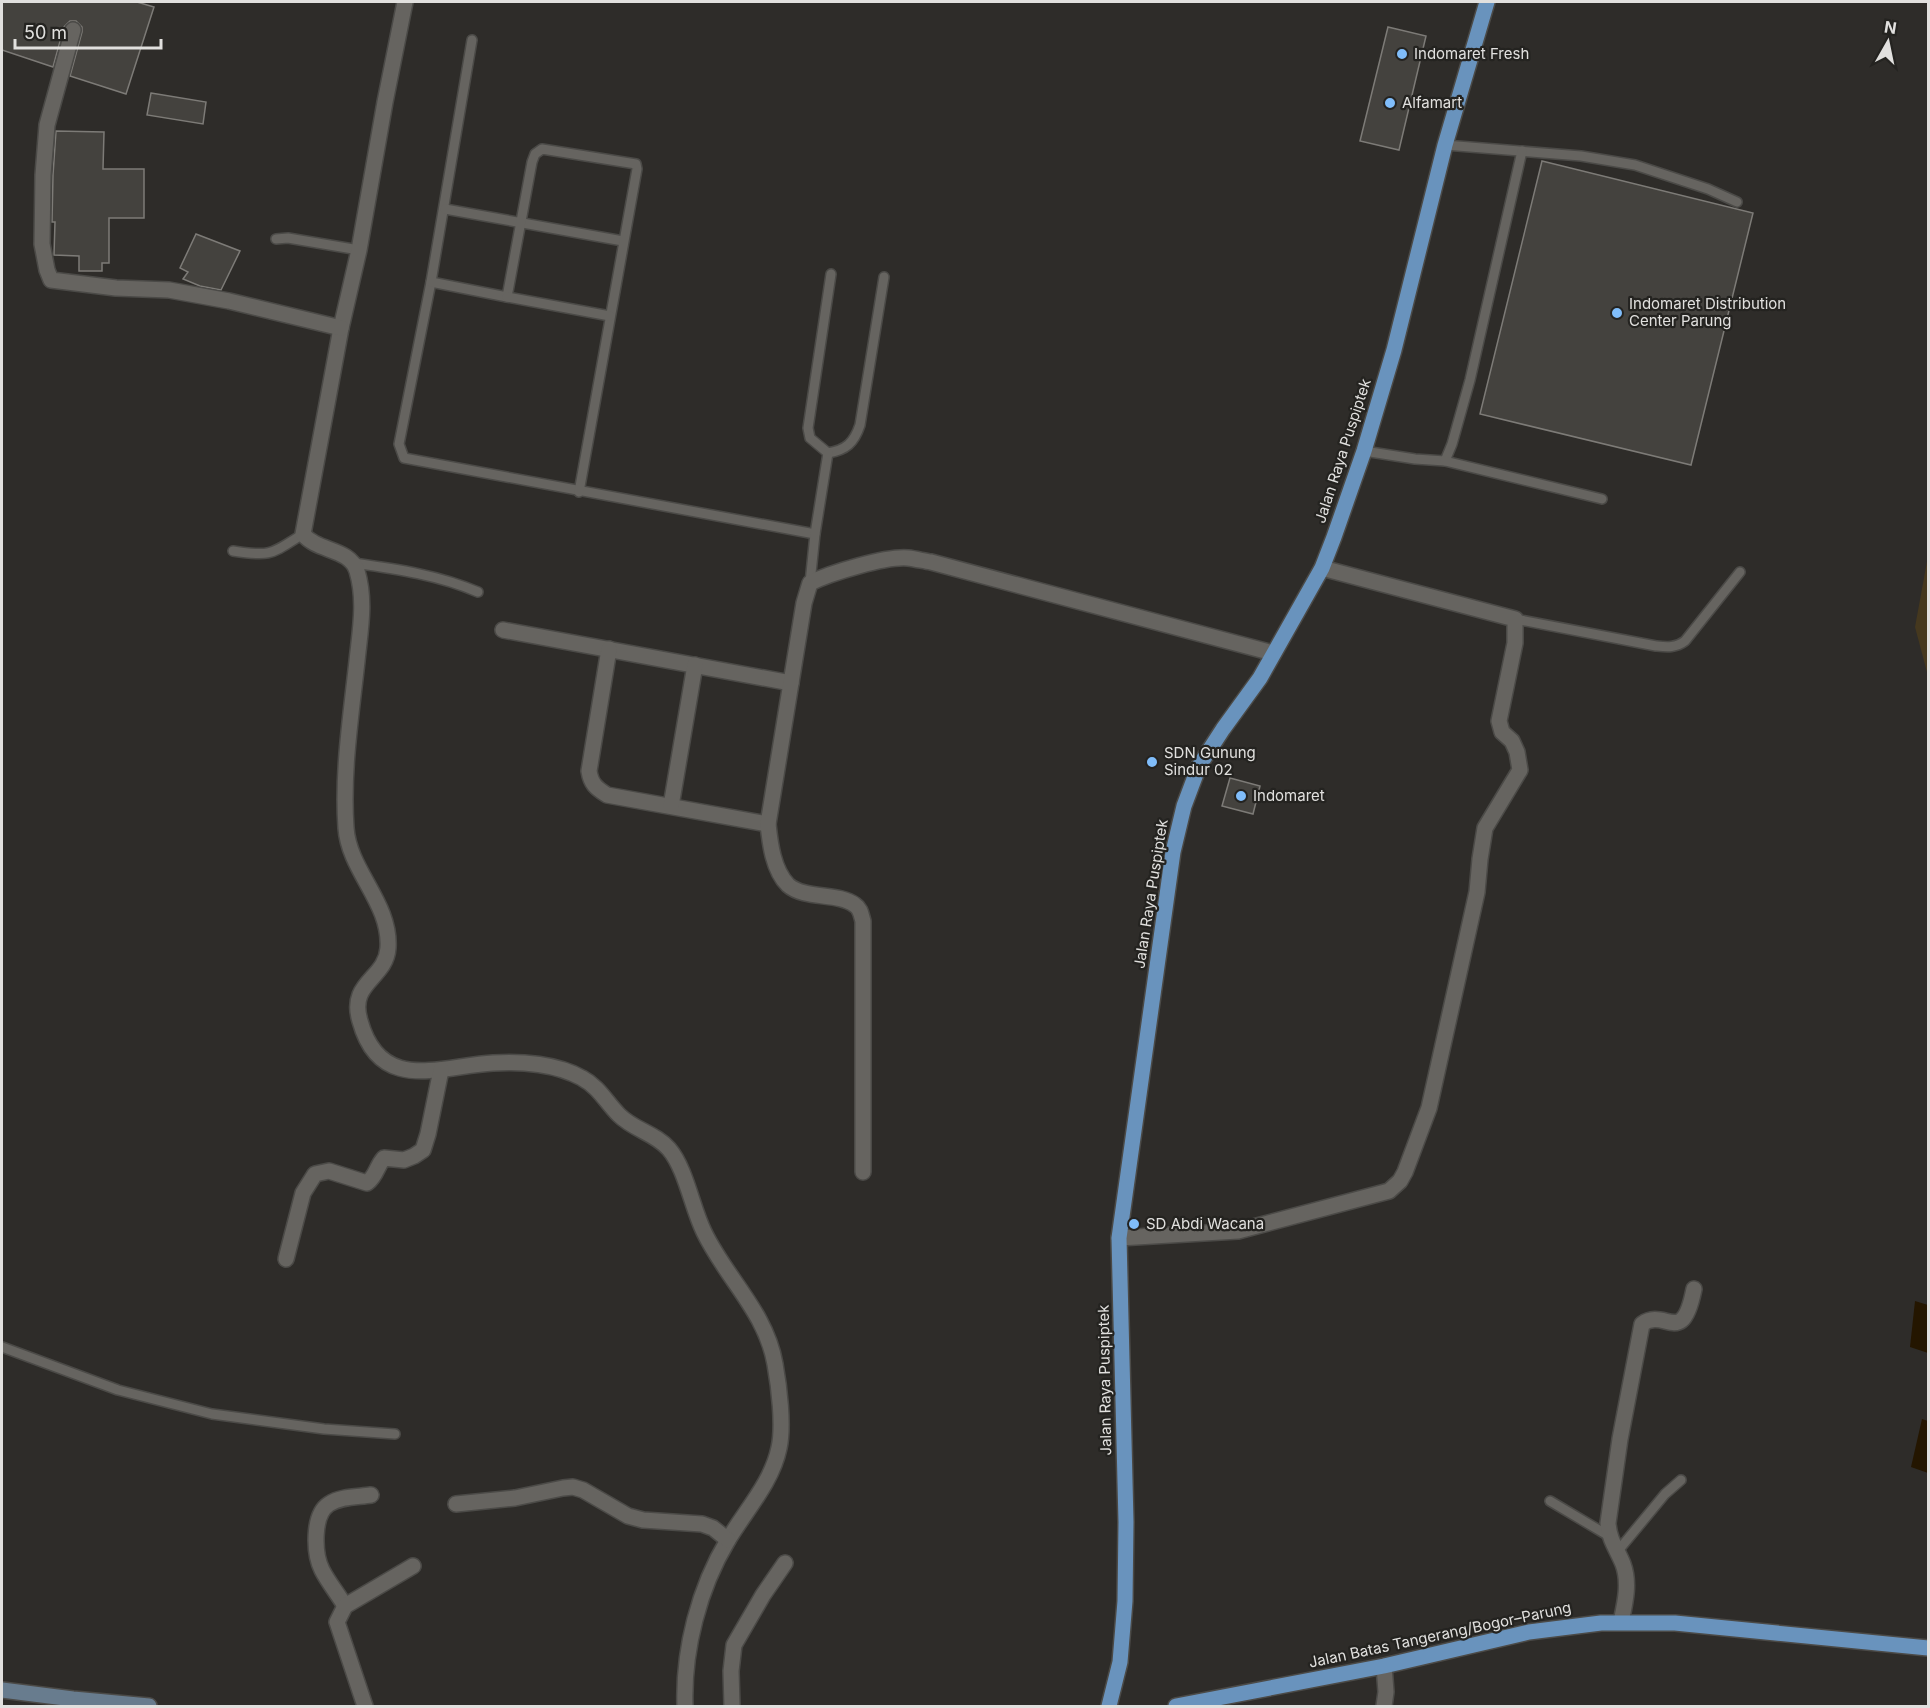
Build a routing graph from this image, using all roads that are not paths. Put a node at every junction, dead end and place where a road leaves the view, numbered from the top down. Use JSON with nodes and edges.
{"nodes":[{"id":1,"x":405,"y":2,"type":"edge"},
{"id":2,"x":1487,"y":2,"type":"edge"},
{"id":3,"x":73,"y":30,"type":"dead end"},
{"id":4,"x":472,"y":40,"type":"dead end"},
{"id":5,"x":1445,"y":145,"type":"junction"},
{"id":6,"x":1522,"y":151,"type":"junction"},
{"id":7,"x":1737,"y":202,"type":"dead end"},
{"id":8,"x":445,"y":209,"type":"junction"},
{"id":9,"x":520,"y":223,"type":"junction"},
{"id":10,"x":276,"y":239,"type":"dead end"},
{"id":11,"x":623,"y":241,"type":"junction"},
{"id":12,"x":359,"y":250,"type":"junction"},
{"id":13,"x":831,"y":274,"type":"dead end"},
{"id":14,"x":884,"y":277,"type":"dead end"},
{"id":15,"x":432,"y":282,"type":"junction"},
{"id":16,"x":507,"y":297,"type":"junction"},
{"id":17,"x":610,"y":316,"type":"junction"},
{"id":18,"x":341,"y":328,"type":"junction"},
{"id":19,"x":1364,"y":452,"type":"junction"},
{"id":20,"x":828,"y":453,"type":"junction"},
{"id":21,"x":1445,"y":461,"type":"junction"},
{"id":22,"x":579,"y":492,"type":"junction"},
{"id":23,"x":1602,"y":498,"type":"dead end"},
{"id":24,"x":303,"y":534,"type":"junction"},
{"id":25,"x":814,"y":534,"type":"junction"},
{"id":26,"x":233,"y":551,"type":"dead end"},
{"id":27,"x":354,"y":563,"type":"junction"},
{"id":28,"x":1322,"y":568,"type":"junction"},
{"id":29,"x":1740,"y":572,"type":"dead end"},
{"id":30,"x":810,"y":583,"type":"junction"},
{"id":31,"x":478,"y":592,"type":"dead end"},
{"id":32,"x":1515,"y":619,"type":"junction"},
{"id":33,"x":503,"y":630,"type":"dead end"},
{"id":34,"x":609,"y":649,"type":"junction"},
{"id":35,"x":1274,"y":653,"type":"junction"},
{"id":36,"x":694,"y":665,"type":"junction"},
{"id":37,"x":791,"y":683,"type":"junction"},
{"id":38,"x":671,"y":806,"type":"junction"},
{"id":39,"x":768,"y":824,"type":"junction"},
{"id":40,"x":441,"y":1070,"type":"junction"},
{"id":41,"x":863,"y":1172,"type":"dead end"},
{"id":42,"x":1119,"y":1238,"type":"junction"},
{"id":43,"x":286,"y":1259,"type":"dead end"},
{"id":44,"x":1694,"y":1289,"type":"dead end"},
{"id":45,"x":2,"y":1347,"type":"edge"},
{"id":46,"x":395,"y":1434,"type":"dead end"},
{"id":47,"x":1681,"y":1480,"type":"dead end"},
{"id":48,"x":371,"y":1496,"type":"dead end"},
{"id":49,"x":1550,"y":1501,"type":"dead end"},
{"id":50,"x":456,"y":1504,"type":"dead end"},
{"id":51,"x":1609,"y":1536,"type":"junction"},
{"id":52,"x":728,"y":1540,"type":"junction"},
{"id":53,"x":1617,"y":1552,"type":"junction"},
{"id":54,"x":785,"y":1563,"type":"dead end"},
{"id":55,"x":413,"y":1566,"type":"dead end"},
{"id":56,"x":345,"y":1606,"type":"junction"},
{"id":57,"x":1621,"y":1622,"type":"junction"},
{"id":58,"x":1929,"y":1648,"type":"edge"},
{"id":59,"x":1384,"y":1666,"type":"junction"},
{"id":60,"x":2,"y":1690,"type":"edge"},
{"id":61,"x":149,"y":1707,"type":"edge"},
{"id":62,"x":365,"y":1707,"type":"edge"},
{"id":63,"x":685,"y":1707,"type":"edge"},
{"id":64,"x":732,"y":1707,"type":"edge"},
{"id":65,"x":1109,"y":1707,"type":"edge"},
{"id":66,"x":1176,"y":1707,"type":"edge"},
{"id":67,"x":1384,"y":1707,"type":"edge"}],
"edges":[{"from":1,"to":12,"type":"street"},
{"from":2,"to":5,"type":"main road","name":"Jalan Raya Puspiptek"},
{"from":3,"to":18,"type":"street"},
{"from":4,"to":8,"type":"lane"},
{"from":5,"to":6,"type":"lane"},
{"from":5,"to":19,"type":"main road","name":"Jalan Raya Puspiptek"},
{"from":6,"to":7,"type":"lane"},
{"from":6,"to":21,"type":"lane"},
{"from":8,"to":9,"type":"lane"},
{"from":8,"to":15,"type":"lane"},
{"from":9,"to":11,"type":"lane"},
{"from":9,"to":11,"type":"lane"},
{"from":9,"to":16,"type":"lane"},
{"from":10,"to":12,"type":"lane"},
{"from":11,"to":17,"type":"lane"},
{"from":12,"to":18,"type":"street"},
{"from":13,"to":20,"type":"lane"},
{"from":14,"to":20,"type":"lane"},
{"from":15,"to":16,"type":"lane"},
{"from":15,"to":22,"type":"lane"},
{"from":16,"to":17,"type":"lane"},
{"from":17,"to":22,"type":"lane"},
{"from":18,"to":24,"type":"street"},
{"from":19,"to":21,"type":"lane"},
{"from":19,"to":28,"type":"main road","name":"Jalan Raya Puspiptek"},
{"from":20,"to":25,"type":"lane"},
{"from":21,"to":23,"type":"lane"},
{"from":22,"to":25,"type":"lane"},
{"from":24,"to":26,"type":"lane"},
{"from":24,"to":27,"type":"street"},
{"from":25,"to":30,"type":"lane"},
{"from":27,"to":31,"type":"lane"},
{"from":27,"to":40,"type":"street"},
{"from":28,"to":32,"type":"street"},
{"from":28,"to":35,"type":"main road","name":"Jalan Raya Puspiptek"},
{"from":29,"to":32,"type":"lane"},
{"from":30,"to":35,"type":"street"},
{"from":30,"to":37,"type":"street"},
{"from":32,"to":42,"type":"street"},
{"from":33,"to":34,"type":"street"},
{"from":34,"to":36,"type":"street"},
{"from":34,"to":38,"type":"street"},
{"from":35,"to":42,"type":"main road","name":"Jalan Raya Puspiptek"},
{"from":36,"to":37,"type":"street"},
{"from":36,"to":38,"type":"street"},
{"from":37,"to":39,"type":"street"},
{"from":38,"to":39,"type":"street"},
{"from":39,"to":41,"type":"street"},
{"from":40,"to":43,"type":"street"},
{"from":40,"to":52,"type":"street"},
{"from":42,"to":65,"type":"main road","name":"Jalan Raya Puspiptek"},
{"from":44,"to":51,"type":"street"},
{"from":45,"to":46,"type":"lane"},
{"from":47,"to":53,"type":"lane"},
{"from":48,"to":56,"type":"street"},
{"from":49,"to":51,"type":"lane"},
{"from":50,"to":52,"type":"street"},
{"from":51,"to":53,"type":"street"},
{"from":52,"to":63,"type":"street"},
{"from":53,"to":57,"type":"street"},
{"from":54,"to":64,"type":"street"},
{"from":55,"to":56,"type":"street"},
{"from":56,"to":62,"type":"street"},
{"from":57,"to":58,"type":"main road","name":"Jalan Batas Tangerang/Bogor–Parung"},
{"from":57,"to":59,"type":"main road","name":"Jalan Batas Tangerang/Bogor–Parung"},
{"from":59,"to":66,"type":"main road","name":"Jalan Batas Tangerang/Bogor–Parung"},
{"from":59,"to":67,"type":"street"},
{"from":60,"to":61,"type":"main road"}]}
